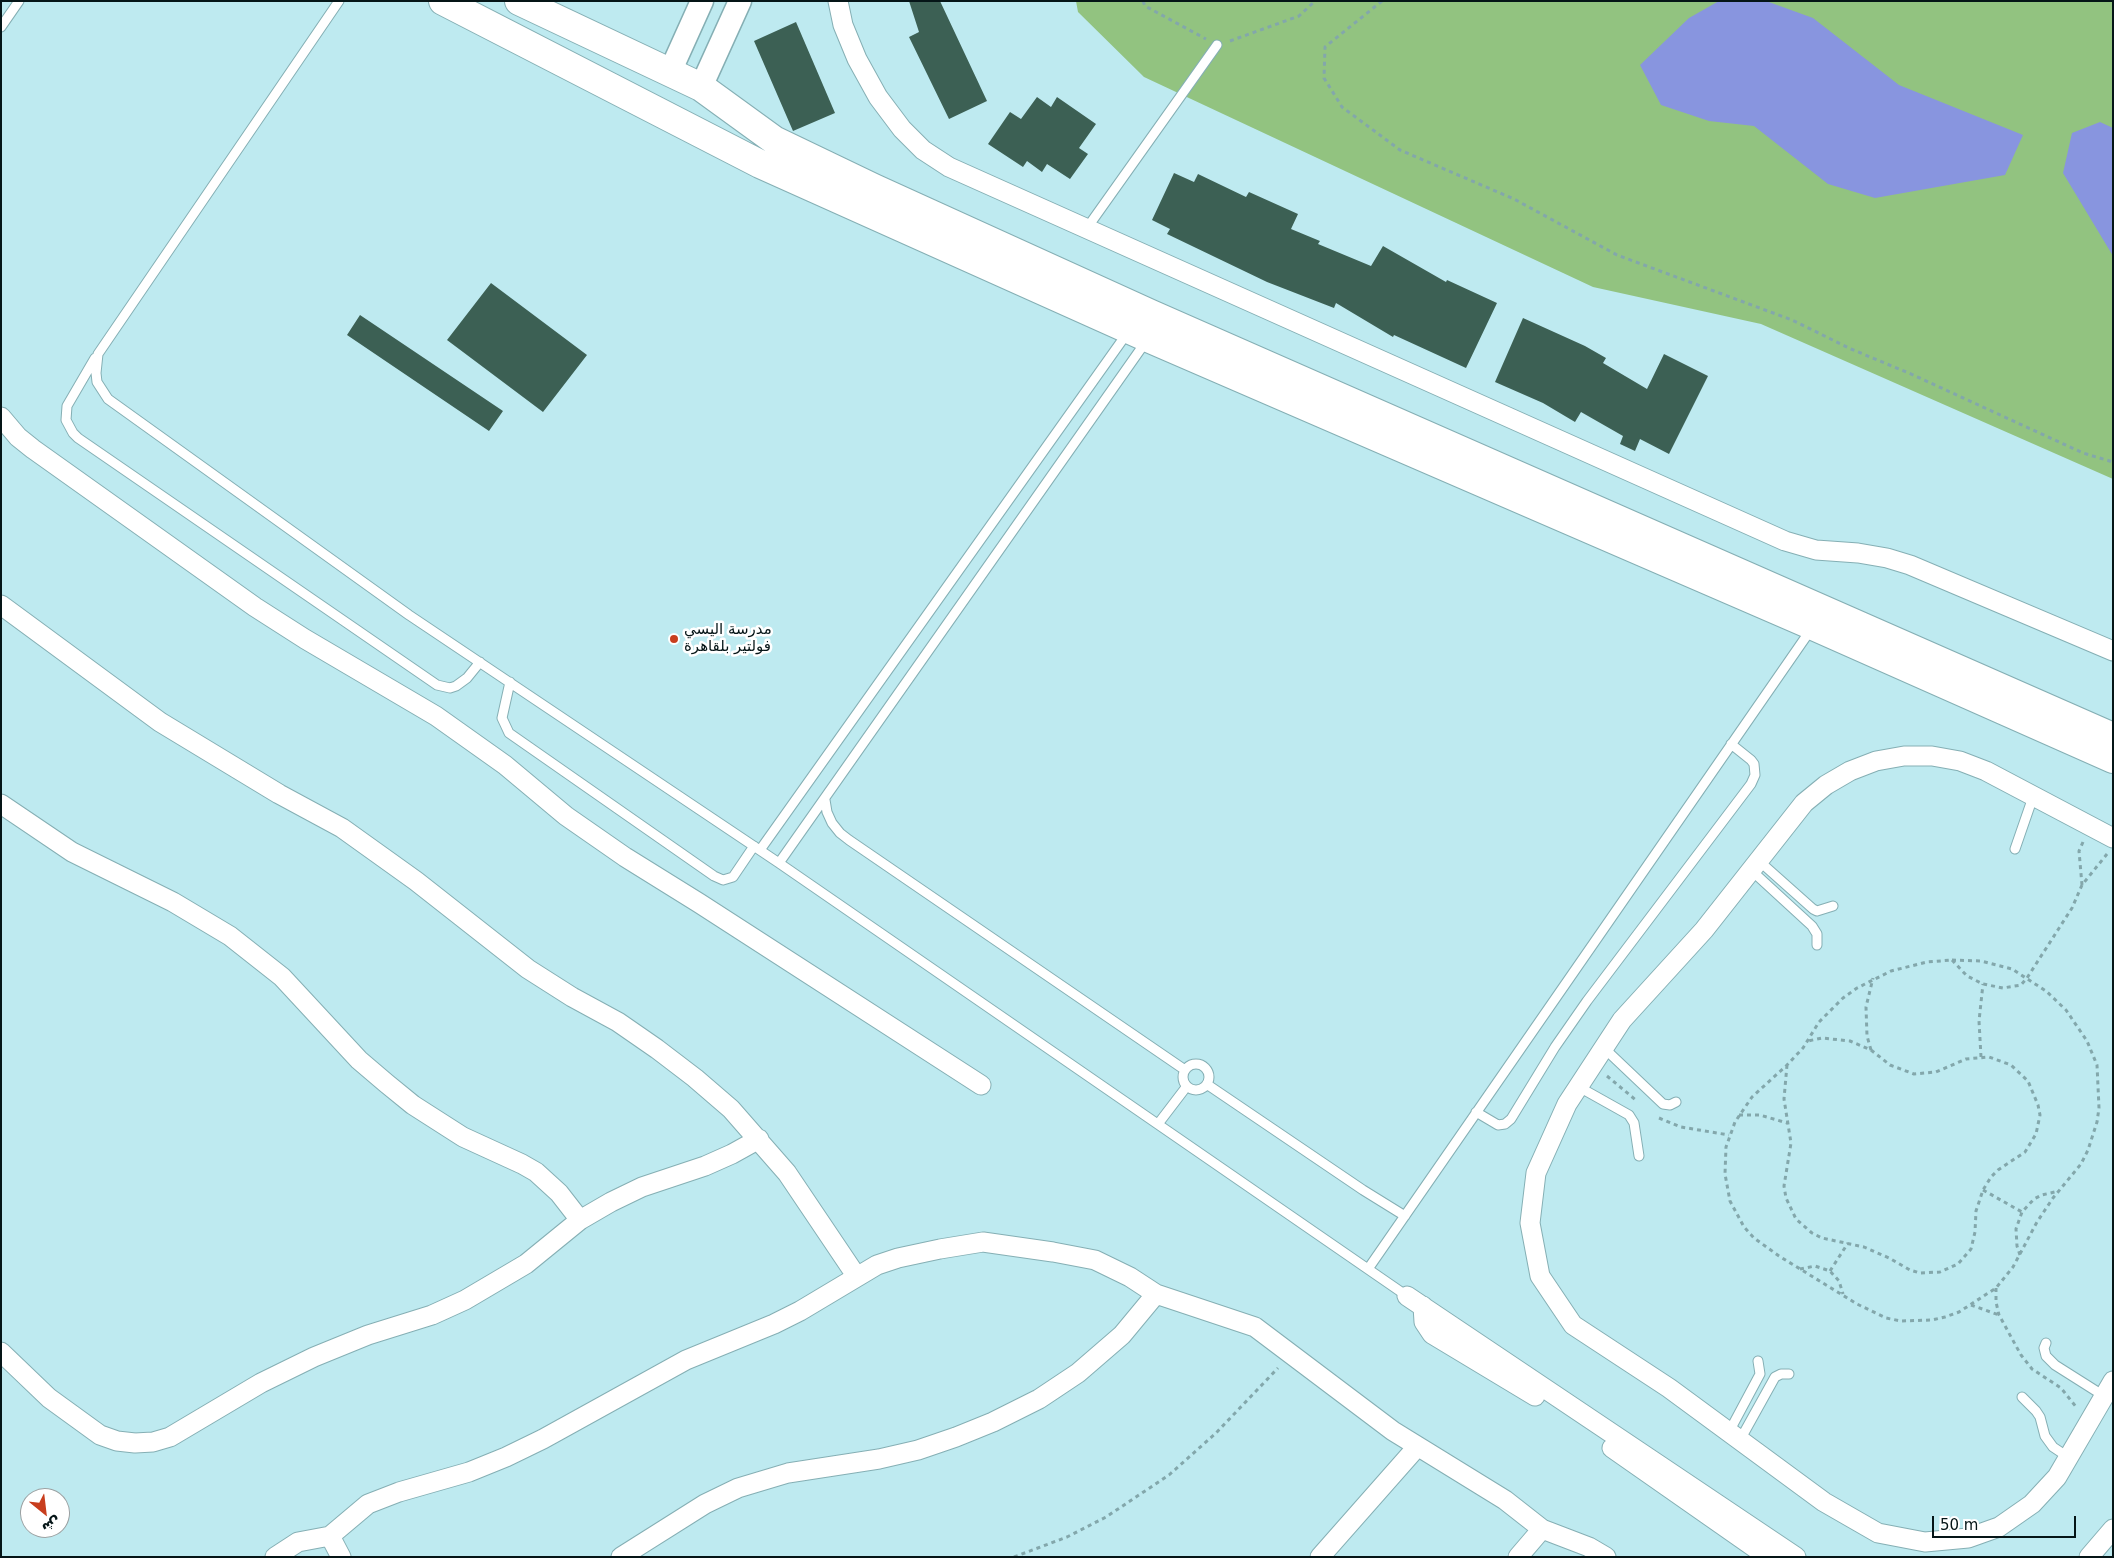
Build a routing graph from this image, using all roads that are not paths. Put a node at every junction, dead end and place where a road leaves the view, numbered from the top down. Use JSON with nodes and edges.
{"nodes":[{"id":1,"x":20,"y":1,"type":"edge"},
{"id":2,"x":338,"y":1,"type":"edge"},
{"id":3,"x":443,"y":1,"type":"edge"},
{"id":4,"x":519,"y":1,"type":"edge"},
{"id":5,"x":702,"y":1,"type":"edge"},
{"id":6,"x":740,"y":1,"type":"edge"},
{"id":7,"x":838,"y":1,"type":"edge"},
{"id":8,"x":1,"y":27,"type":"edge"},
{"id":9,"x":1217,"y":45,"type":"road end"},
{"id":10,"x":670,"y":72,"type":"junction"},
{"id":11,"x":701,"y":87,"type":"junction"},
{"id":12,"x":1087,"y":228,"type":"junction"},
{"id":13,"x":1138,"y":334,"type":"junction"},
{"id":14,"x":98,"y":354,"type":"junction"},
{"id":15,"x":1,"y":417,"type":"edge"},
{"id":16,"x":1,"y":605,"type":"edge"},
{"id":17,"x":1813,"y":626,"type":"junction"},
{"id":18,"x":2113,"y":651,"type":"edge"},
{"id":19,"x":480,"y":662,"type":"junction"},
{"id":20,"x":510,"y":682,"type":"junction"},
{"id":21,"x":2113,"y":737,"type":"edge"},
{"id":22,"x":1731,"y":744,"type":"junction"},
{"id":23,"x":2113,"y":759,"type":"edge"},
{"id":24,"x":2034,"y":797,"type":"junction"},
{"id":25,"x":825,"y":800,"type":"junction"},
{"id":26,"x":1,"y":804,"type":"edge"},
{"id":27,"x":2110,"y":845,"type":"edge"},
{"id":28,"x":757,"y":848,"type":"junction"},
{"id":29,"x":2015,"y":849,"type":"dead end"},
{"id":30,"x":779,"y":863,"type":"junction"},
{"id":31,"x":1754,"y":865,"type":"junction"},
{"id":32,"x":1833,"y":906,"type":"dead end"},
{"id":33,"x":1818,"y":945,"type":"dead end"},
{"id":34,"x":1604,"y":1048,"type":"junction"},
{"id":35,"x":1185,"y":1070,"type":"junction"},
{"id":36,"x":981,"y":1085,"type":"dead end"},
{"id":37,"x":1208,"y":1085,"type":"junction"},
{"id":38,"x":1187,"y":1086,"type":"junction"},
{"id":39,"x":1578,"y":1087,"type":"junction"},
{"id":40,"x":1676,"y":1102,"type":"dead end"},
{"id":41,"x":1476,"y":1112,"type":"junction"},
{"id":42,"x":1158,"y":1124,"type":"junction"},
{"id":43,"x":759,"y":1139,"type":"junction"},
{"id":44,"x":1639,"y":1156,"type":"dead end"},
{"id":45,"x":1405,"y":1216,"type":"junction"},
{"id":46,"x":580,"y":1220,"type":"junction"},
{"id":47,"x":1368,"y":1269,"type":"junction"},
{"id":48,"x":857,"y":1277,"type":"junction"},
{"id":49,"x":1156,"y":1294,"type":"junction"},
{"id":50,"x":1407,"y":1296,"type":"joint"},
{"id":51,"x":1423,"y":1306,"type":"junction"},
{"id":52,"x":2046,"y":1343,"type":"dead end"},
{"id":53,"x":1,"y":1352,"type":"edge"},
{"id":54,"x":1758,"y":1361,"type":"dead end"},
{"id":55,"x":1789,"y":1374,"type":"dead end"},
{"id":56,"x":2108,"y":1388,"type":"edge"},
{"id":57,"x":2022,"y":1397,"type":"dead end"},
{"id":58,"x":1734,"y":1436,"type":"junction"},
{"id":59,"x":1417,"y":1447,"type":"junction"},
{"id":60,"x":2068,"y":1457,"type":"junction"},
{"id":61,"x":1542,"y":1529,"type":"junction"},
{"id":62,"x":2113,"y":1529,"type":"edge"},
{"id":63,"x":330,"y":1536,"type":"junction"},
{"id":64,"x":275,"y":1557,"type":"edge"},
{"id":65,"x":341,"y":1557,"type":"edge"},
{"id":66,"x":621,"y":1557,"type":"edge"},
{"id":67,"x":1320,"y":1557,"type":"edge"},
{"id":68,"x":1518,"y":1557,"type":"edge"},
{"id":69,"x":1606,"y":1557,"type":"edge"},
{"id":70,"x":1768,"y":1557,"type":"edge"},
{"id":71,"x":1796,"y":1557,"type":"edge"},
{"id":72,"x":2089,"y":1557,"type":"edge"}],
"edges":[{"from":1,"to":8,"type":"lane"},
{"from":2,"to":14,"type":"lane"},
{"from":3,"to":13,"type":"main road"},
{"from":4,"to":10,"type":"main road"},
{"from":5,"to":10,"type":"street"},
{"from":6,"to":11,"type":"street"},
{"from":7,"to":12,"type":"street"},
{"from":9,"to":12,"type":"lane"},
{"from":10,"to":11,"type":"main road"},
{"from":11,"to":21,"type":"main road"},
{"from":12,"to":18,"type":"street"},
{"from":13,"to":17,"type":"main road"},
{"from":13,"to":25,"type":"lane"},
{"from":13,"to":28,"type":"lane"},
{"from":14,"to":19,"type":"lane"},
{"from":14,"to":19,"type":"lane"},
{"from":15,"to":36,"type":"street"},
{"from":16,"to":43,"type":"street"},
{"from":17,"to":22,"type":"lane"},
{"from":17,"to":23,"type":"main road"},
{"from":19,"to":20,"type":"lane"},
{"from":20,"to":28,"type":"lane"},
{"from":20,"to":28,"type":"lane"},
{"from":22,"to":41,"type":"lane"},
{"from":22,"to":41,"type":"lane"},
{"from":24,"to":27,"type":"street"},
{"from":24,"to":29,"type":"lane"},
{"from":24,"to":31,"type":"street"},
{"from":25,"to":30,"type":"lane"},
{"from":25,"to":35,"type":"lane"},
{"from":26,"to":46,"type":"street"},
{"from":28,"to":30,"type":"lane"},
{"from":30,"to":42,"type":"lane"},
{"from":31,"to":32,"type":"lane"},
{"from":31,"to":33,"type":"lane"},
{"from":31,"to":34,"type":"street"},
{"from":34,"to":39,"type":"street"},
{"from":34,"to":40,"type":"lane"},
{"from":35,"to":37,"type":"lane"},
{"from":35,"to":38,"type":"lane"},
{"from":37,"to":38,"type":"lane"},
{"from":37,"to":45,"type":"lane"},
{"from":38,"to":42,"type":"lane"},
{"from":39,"to":44,"type":"lane"},
{"from":39,"to":58,"type":"street"},
{"from":41,"to":45,"type":"lane"},
{"from":42,"to":47,"type":"lane"},
{"from":43,"to":46,"type":"street"},
{"from":43,"to":48,"type":"street"},
{"from":45,"to":47,"type":"lane"},
{"from":46,"to":53,"type":"street"},
{"from":47,"to":50,"type":"lane"},
{"from":48,"to":49,"type":"street"},
{"from":48,"to":63,"type":"street"},
{"from":49,"to":59,"type":"street"},
{"from":49,"to":66,"type":"street"},
{"from":50,"to":51,"type":"street"},
{"from":51,"to":70,"type":"street"},
{"from":51,"to":71,"type":"street"},
{"from":52,"to":56,"type":"lane"},
{"from":54,"to":58,"type":"lane"},
{"from":55,"to":58,"type":"lane"},
{"from":56,"to":60,"type":"street"},
{"from":57,"to":60,"type":"lane"},
{"from":58,"to":60,"type":"street"},
{"from":59,"to":61,"type":"street"},
{"from":59,"to":67,"type":"street"},
{"from":61,"to":68,"type":"street"},
{"from":61,"to":69,"type":"street"},
{"from":62,"to":72,"type":"street"},
{"from":63,"to":64,"type":"street"},
{"from":63,"to":65,"type":"street"}]}
